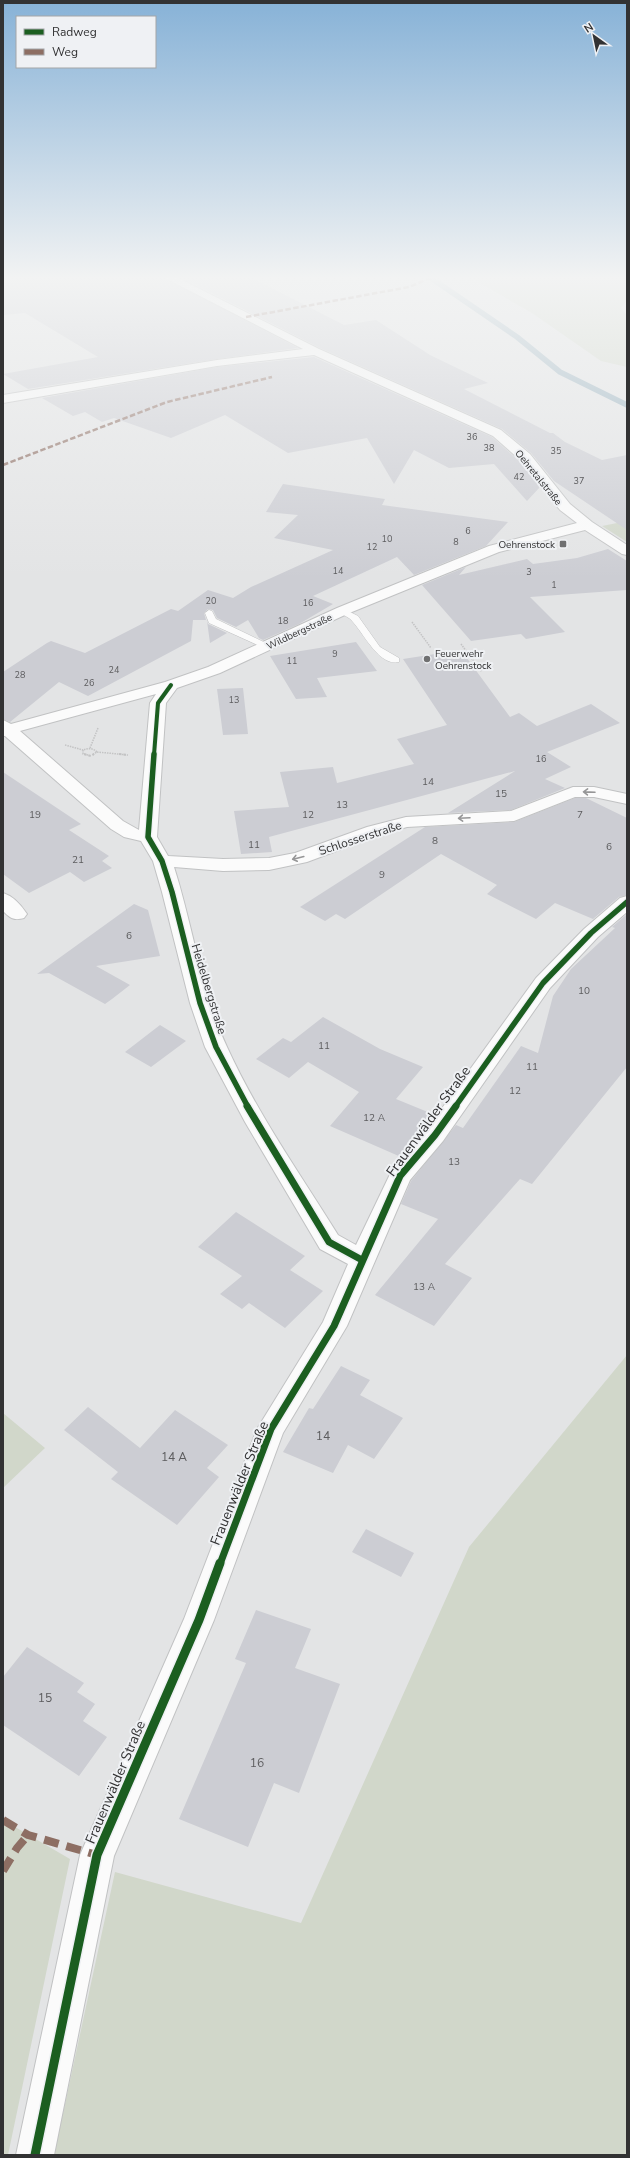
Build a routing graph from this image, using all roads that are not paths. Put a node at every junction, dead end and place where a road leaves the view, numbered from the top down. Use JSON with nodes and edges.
{"nodes":[{"id":1,"x":134,"y":377,"type":"edge"},
{"id":2,"x":372,"y":377,"type":"edge"},
{"id":3,"x":3,"y":398,"type":"edge"},
{"id":4,"x":587,"y":525,"type":"junction"},
{"id":5,"x":627,"y":551,"type":"edge"},
{"id":6,"x":342,"y":610,"type":"junction"},
{"id":7,"x":209,"y":613,"type":"dead end"},
{"id":8,"x":267,"y":646,"type":"junction"},
{"id":9,"x":396,"y":660,"type":"dead end"},
{"id":10,"x":171,"y":685,"type":"junction"},
{"id":11,"x":5,"y":728,"type":"edge"},
{"id":12,"x":627,"y":799,"type":"edge"},
{"id":13,"x":148,"y":837,"type":"junction"},
{"id":14,"x":162,"y":861,"type":"junction"},
{"id":15,"x":3,"y":899,"type":"edge"},
{"id":16,"x":627,"y":902,"type":"edge"},
{"id":17,"x":17,"y":914,"type":"dead end"},
{"id":18,"x":362,"y":1260,"type":"junction"},
{"id":19,"x":35,"y":2155,"type":"edge"}],
"edges":[{"from":1,"to":3,"type":"street"},
{"from":2,"to":4,"type":"street","name":"Oehretalstraße"},
{"from":4,"to":5,"type":"street","name":"Oehretalstraße"},
{"from":4,"to":6,"type":"street","name":"Wildbergstraße"},
{"from":6,"to":8,"type":"street","name":"Wildbergstraße"},
{"from":6,"to":9,"type":"lane"},
{"from":7,"to":8,"type":"lane"},
{"from":8,"to":10,"type":"street","name":"Wildbergstraße"},
{"from":10,"to":11,"type":"street","name":"Wildbergstraße"},
{"from":10,"to":13,"type":"street"},
{"from":11,"to":13,"type":"street","name":"Wildbergstraße"},
{"from":12,"to":14,"type":"street","name":"Schlosserstraße","one_way":true},
{"from":13,"to":14,"type":"street","name":"Heidelbergstraße"},
{"from":14,"to":18,"type":"street","name":"Heidelbergstraße"},
{"from":15,"to":17,"type":"street"},
{"from":16,"to":18,"type":"street","name":"Frauenwälder Straße"},
{"from":18,"to":19,"type":"street","name":"Frauenwälder Straße"}]}
